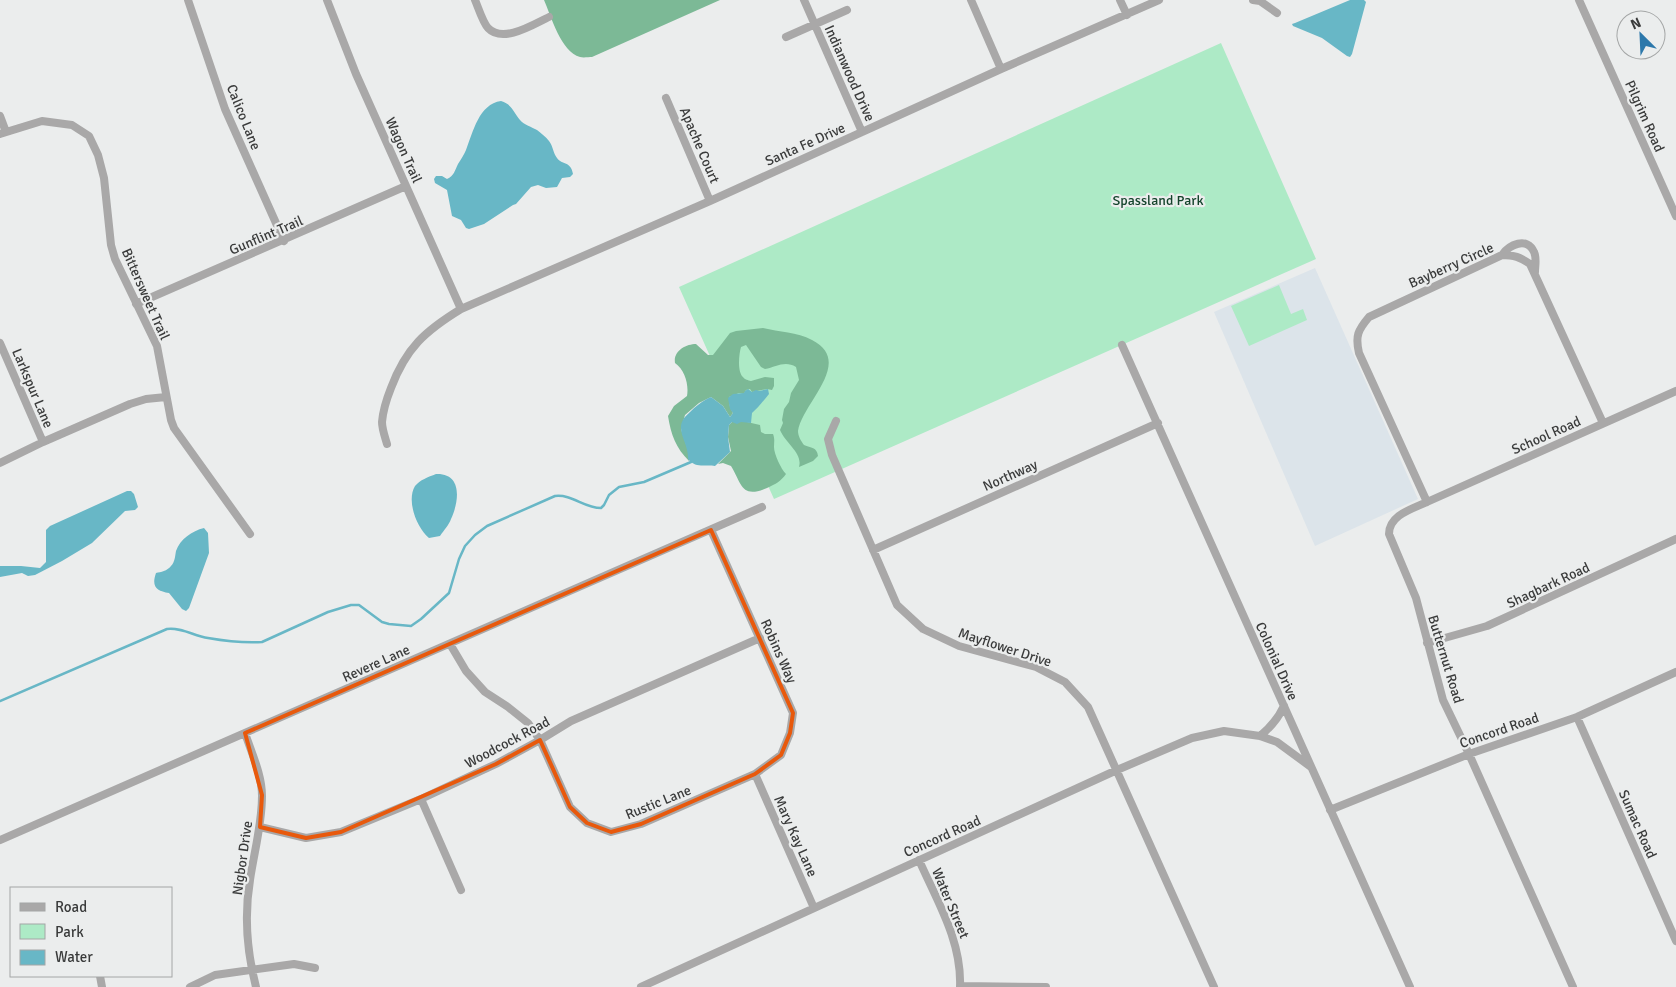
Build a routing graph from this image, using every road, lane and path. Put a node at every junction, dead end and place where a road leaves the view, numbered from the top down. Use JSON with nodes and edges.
{"nodes":[{"id":1,"x":188,"y":0,"type":"edge"},
{"id":2,"x":327,"y":0,"type":"edge"},
{"id":3,"x":475,"y":0,"type":"edge"},
{"id":4,"x":804,"y":0,"type":"edge"},
{"id":5,"x":971,"y":0,"type":"edge"},
{"id":6,"x":1120,"y":0,"type":"edge"},
{"id":7,"x":1159,"y":0,"type":"edge"},
{"id":8,"x":1258,"y":0,"type":"edge"},
{"id":9,"x":1578,"y":0,"type":"edge"},
{"id":10,"x":847,"y":10,"type":"dead end"},
{"id":11,"x":1277,"y":13,"type":"dead end"},
{"id":12,"x":1127,"y":15,"type":"junction"},
{"id":13,"x":549,"y":17,"type":"dead end"},
{"id":14,"x":814,"y":24,"type":"junction"},
{"id":15,"x":786,"y":37,"type":"dead end"},
{"id":16,"x":1001,"y":68,"type":"junction"},
{"id":17,"x":666,"y":98,"type":"dead end"},
{"id":18,"x":0,"y":116,"type":"edge"},
{"id":19,"x":862,"y":132,"type":"junction"},
{"id":20,"x":3,"y":133,"type":"edge"},
{"id":21,"x":406,"y":186,"type":"junction"},
{"id":22,"x":710,"y":201,"type":"junction"},
{"id":23,"x":1676,"y":216,"type":"edge"},
{"id":24,"x":284,"y":241,"type":"junction"},
{"id":25,"x":1502,"y":255,"type":"junction"},
{"id":26,"x":1535,"y":272,"type":"junction"},
{"id":27,"x":136,"y":304,"type":"junction"},
{"id":28,"x":461,"y":309,"type":"junction"},
{"id":29,"x":0,"y":343,"type":"edge"},
{"id":30,"x":1122,"y":345,"type":"dead end"},
{"id":31,"x":1676,"y":391,"type":"edge"},
{"id":32,"x":166,"y":397,"type":"junction"},
{"id":33,"x":836,"y":421,"type":"dead end"},
{"id":34,"x":1158,"y":423,"type":"junction"},
{"id":35,"x":1603,"y":423,"type":"junction"},
{"id":36,"x":43,"y":442,"type":"junction"},
{"id":37,"x":387,"y":444,"type":"dead end"},
{"id":38,"x":0,"y":463,"type":"edge"},
{"id":39,"x":1427,"y":502,"type":"junction"},
{"id":40,"x":762,"y":507,"type":"dead end"},
{"id":41,"x":711,"y":530,"type":"junction"},
{"id":42,"x":250,"y":534,"type":"dead end"},
{"id":43,"x":1676,"y":539,"type":"edge"},
{"id":44,"x":873,"y":550,"type":"junction"},
{"id":45,"x":760,"y":638,"type":"junction"},
{"id":46,"x":1428,"y":643,"type":"junction"},
{"id":47,"x":450,"y":644,"type":"junction"},
{"id":48,"x":1676,"y":672,"type":"edge"},
{"id":49,"x":1284,"y":706,"type":"junction"},
{"id":50,"x":1577,"y":716,"type":"junction"},
{"id":51,"x":245,"y":734,"type":"junction"},
{"id":52,"x":1260,"y":736,"type":"junction"},
{"id":53,"x":540,"y":740,"type":"junction"},
{"id":54,"x":1469,"y":754,"type":"junction"},
{"id":55,"x":1311,"y":767,"type":"junction"},
{"id":56,"x":1117,"y":770,"type":"junction"},
{"id":57,"x":755,"y":774,"type":"junction"},
{"id":58,"x":421,"y":799,"type":"junction"},
{"id":59,"x":1330,"y":810,"type":"junction"},
{"id":60,"x":260,"y":827,"type":"junction"},
{"id":61,"x":0,"y":840,"type":"edge"},
{"id":62,"x":919,"y":860,"type":"junction"},
{"id":63,"x":461,"y":890,"type":"dead end"},
{"id":64,"x":814,"y":908,"type":"junction"},
{"id":65,"x":1676,"y":941,"type":"edge"},
{"id":66,"x":315,"y":968,"type":"dead end"},
{"id":67,"x":252,"y":970,"type":"junction"},
{"id":68,"x":960,"y":986,"type":"edge"},
{"id":69,"x":190,"y":987,"type":"edge"},
{"id":70,"x":256,"y":987,"type":"edge"},
{"id":71,"x":641,"y":987,"type":"edge"},
{"id":72,"x":1046,"y":987,"type":"edge"},
{"id":73,"x":1214,"y":987,"type":"edge"},
{"id":74,"x":1410,"y":987,"type":"edge"},
{"id":75,"x":1573,"y":987,"type":"edge"}],
"edges":[{"from":1,"to":24,"type":"street","name":"Calico Lane"},
{"from":2,"to":21,"type":"street","name":"Wagon Trail"},
{"from":3,"to":13,"type":"street"},
{"from":4,"to":14,"type":"street","name":"Indianwood Drive"},
{"from":5,"to":16,"type":"street"},
{"from":6,"to":12,"type":"street"},
{"from":7,"to":12,"type":"street","name":"Santa Fe Drive"},
{"from":8,"to":11,"type":"street"},
{"from":9,"to":23,"type":"street","name":"Pilgrim Road"},
{"from":10,"to":14,"type":"street","name":"Indianwood Drive"},
{"from":12,"to":16,"type":"street","name":"Santa Fe Drive"},
{"from":14,"to":15,"type":"street","name":"Indianwood Drive"},
{"from":14,"to":19,"type":"street","name":"Indianwood Drive"},
{"from":16,"to":19,"type":"street","name":"Santa Fe Drive"},
{"from":17,"to":22,"type":"street","name":"Apache Court"},
{"from":18,"to":20,"type":"street"},
{"from":19,"to":22,"type":"street","name":"Santa Fe Drive"},
{"from":20,"to":27,"type":"street","name":"Bittersweet Trail"},
{"from":21,"to":24,"type":"street","name":"Gunflint Trail"},
{"from":21,"to":28,"type":"street","name":"Wagon Trail"},
{"from":22,"to":28,"type":"street","name":"Santa Fe Drive"},
{"from":24,"to":27,"type":"street","name":"Gunflint Trail"},
{"from":25,"to":26,"type":"street","name":"Bayberry Circle"},
{"from":25,"to":26,"type":"street"},
{"from":25,"to":39,"type":"street","name":"Bayberry Circle"},
{"from":26,"to":35,"type":"street","name":"Bayberry Circle"},
{"from":27,"to":32,"type":"street","name":"Bittersweet Trail"},
{"from":28,"to":37,"type":"street","name":"Santa Fe Drive"},
{"from":29,"to":36,"type":"street","name":"Larkspur Lane"},
{"from":30,"to":34,"type":"street","name":"Colonial Drive"},
{"from":31,"to":35,"type":"street","name":"School Road"},
{"from":32,"to":36,"type":"street"},
{"from":32,"to":42,"type":"street","name":"Bittersweet Trail"},
{"from":33,"to":44,"type":"street","name":"Mayflower Drive"},
{"from":34,"to":44,"type":"street","name":"Northway"},
{"from":34,"to":49,"type":"street","name":"Colonial Drive"},
{"from":35,"to":39,"type":"street","name":"School Road"},
{"from":36,"to":38,"type":"street"},
{"from":39,"to":46,"type":"street","name":"Butternut Road"},
{"from":40,"to":41,"type":"street","name":"Revere Lane"},
{"from":41,"to":45,"type":"street","name":"Robins Way"},
{"from":41,"to":47,"type":"street","name":"Revere Lane"},
{"from":43,"to":46,"type":"street","name":"Shagbark Road"},
{"from":44,"to":56,"type":"street","name":"Mayflower Drive"},
{"from":45,"to":53,"type":"street","name":"Woodcock Road"},
{"from":45,"to":57,"type":"street","name":"Robins Way"},
{"from":46,"to":54,"type":"street","name":"Butternut Road"},
{"from":47,"to":51,"type":"street","name":"Revere Lane"},
{"from":47,"to":53,"type":"street","name":"Rustic Lane"},
{"from":48,"to":50,"type":"street","name":"Concord Road"},
{"from":49,"to":52,"type":"street"},
{"from":49,"to":55,"type":"street","name":"Colonial Drive"},
{"from":50,"to":54,"type":"street","name":"Concord Road"},
{"from":50,"to":65,"type":"street","name":"Sumac Road"},
{"from":51,"to":60,"type":"street","name":"Nigbor Drive"},
{"from":51,"to":61,"type":"street","name":"Revere Lane"},
{"from":52,"to":55,"type":"street","name":"Concord Road"},
{"from":52,"to":56,"type":"street","name":"Concord Road"},
{"from":53,"to":57,"type":"street","name":"Rustic Lane"},
{"from":53,"to":58,"type":"street","name":"Woodcock Road"},
{"from":54,"to":59,"type":"street","name":"Concord Road"},
{"from":54,"to":75,"type":"street","name":"Butternut Road"},
{"from":55,"to":59,"type":"street","name":"Colonial Drive"},
{"from":56,"to":62,"type":"street","name":"Concord Road"},
{"from":56,"to":73,"type":"street","name":"Mayflower Drive"},
{"from":57,"to":64,"type":"street","name":"Mary Kay Lane"},
{"from":58,"to":60,"type":"street","name":"Woodcock Road"},
{"from":58,"to":63,"type":"street"},
{"from":59,"to":74,"type":"street","name":"Colonial Drive"},
{"from":60,"to":67,"type":"street","name":"Nigbor Drive"},
{"from":62,"to":64,"type":"street","name":"Concord Road"},
{"from":62,"to":68,"type":"street","name":"Water Street"},
{"from":64,"to":71,"type":"street","name":"Concord Road"},
{"from":66,"to":67,"type":"street"},
{"from":67,"to":69,"type":"street"},
{"from":67,"to":70,"type":"street","name":"Nigbor Drive"},
{"from":68,"to":72,"type":"street"}]}
